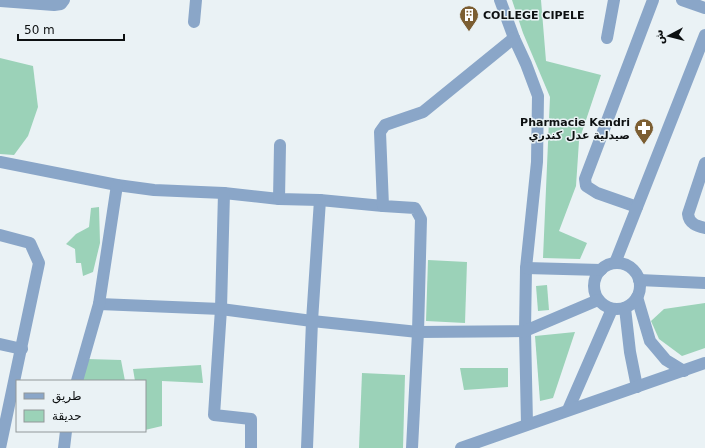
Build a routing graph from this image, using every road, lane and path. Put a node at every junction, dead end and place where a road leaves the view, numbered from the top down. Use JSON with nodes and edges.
{"nodes":[{"id":1,"x":0,"y":0,"type":"edge"},
{"id":2,"x":64,"y":0,"type":"edge"},
{"id":3,"x":196,"y":0,"type":"edge"},
{"id":4,"x":500,"y":0,"type":"edge"},
{"id":5,"x":614,"y":0,"type":"edge"},
{"id":6,"x":653,"y":0,"type":"edge"},
{"id":7,"x":682,"y":0,"type":"edge"},
{"id":8,"x":705,"y":8,"type":"edge"},
{"id":9,"x":194,"y":22,"type":"dead end"},
{"id":10,"x":705,"y":35,"type":"edge"},
{"id":11,"x":514,"y":38,"type":"junction"},
{"id":12,"x":607,"y":38,"type":"dead end"},
{"id":13,"x":280,"y":145,"type":"dead end"},
{"id":14,"x":0,"y":162,"type":"edge"},
{"id":15,"x":705,"y":164,"type":"edge"},
{"id":16,"x":117,"y":185,"type":"junction"},
{"id":17,"x":224,"y":193,"type":"junction"},
{"id":18,"x":280,"y":199,"type":"junction"},
{"id":19,"x":320,"y":200,"type":"junction"},
{"id":20,"x":383,"y":206,"type":"junction"},
{"id":21,"x":637,"y":207,"type":"junction"},
{"id":22,"x":705,"y":228,"type":"edge"},
{"id":23,"x":0,"y":235,"type":"edge"},
{"id":24,"x":615,"y":263,"type":"junction"},
{"id":25,"x":526,"y":268,"type":"junction"},
{"id":26,"x":601,"y":270,"type":"junction"},
{"id":27,"x":639,"y":280,"type":"junction"},
{"id":28,"x":705,"y":284,"type":"edge"},
{"id":29,"x":637,"y":298,"type":"junction"},
{"id":30,"x":598,"y":300,"type":"junction"},
{"id":31,"x":99,"y":304,"type":"junction"},
{"id":32,"x":221,"y":308,"type":"junction"},
{"id":33,"x":625,"y":308,"type":"junction"},
{"id":34,"x":612,"y":309,"type":"junction"},
{"id":35,"x":312,"y":321,"type":"junction"},
{"id":36,"x":525,"y":331,"type":"junction"},
{"id":37,"x":418,"y":332,"type":"junction"},
{"id":38,"x":0,"y":344,"type":"edge"},
{"id":39,"x":22,"y":349,"type":"junction"},
{"id":40,"x":705,"y":363,"type":"edge"},
{"id":41,"x":684,"y":371,"type":"junction"},
{"id":42,"x":77,"y":380,"type":"edge"},
{"id":43,"x":637,"y":387,"type":"junction"},
{"id":44,"x":568,"y":410,"type":"junction"},
{"id":45,"x":527,"y":424,"type":"junction"},
{"id":46,"x":66,"y":432,"type":"edge"},
{"id":47,"x":468,"y":447,"type":"edge"},
{"id":48,"x":0,"y":448,"type":"edge"},
{"id":49,"x":64,"y":448,"type":"edge"},
{"id":50,"x":251,"y":448,"type":"edge"},
{"id":51,"x":307,"y":448,"type":"edge"},
{"id":52,"x":412,"y":448,"type":"edge"}],
"edges":[{"from":1,"to":2,"type":"street"},
{"from":3,"to":9,"type":"street"},
{"from":4,"to":11,"type":"street"},
{"from":5,"to":12,"type":"street"},
{"from":6,"to":21,"type":"street"},
{"from":7,"to":8,"type":"street"},
{"from":10,"to":21,"type":"street"},
{"from":11,"to":20,"type":"street"},
{"from":11,"to":25,"type":"street"},
{"from":13,"to":18,"type":"street"},
{"from":14,"to":16,"type":"street"},
{"from":15,"to":22,"type":"street"},
{"from":16,"to":17,"type":"street"},
{"from":16,"to":31,"type":"street"},
{"from":17,"to":18,"type":"street"},
{"from":17,"to":32,"type":"street"},
{"from":18,"to":19,"type":"street"},
{"from":19,"to":20,"type":"street"},
{"from":19,"to":35,"type":"street"},
{"from":20,"to":37,"type":"street"},
{"from":21,"to":24,"type":"street"},
{"from":23,"to":39,"type":"street"},
{"from":24,"to":26,"type":"street"},
{"from":24,"to":27,"type":"street"},
{"from":25,"to":26,"type":"street"},
{"from":25,"to":36,"type":"street"},
{"from":26,"to":30,"type":"street"},
{"from":27,"to":28,"type":"street"},
{"from":27,"to":29,"type":"street"},
{"from":29,"to":33,"type":"street"},
{"from":29,"to":41,"type":"street"},
{"from":30,"to":34,"type":"street"},
{"from":30,"to":36,"type":"street"},
{"from":31,"to":32,"type":"street"},
{"from":31,"to":42,"type":"street"},
{"from":32,"to":35,"type":"street"},
{"from":32,"to":50,"type":"street"},
{"from":33,"to":34,"type":"street"},
{"from":33,"to":43,"type":"street"},
{"from":34,"to":44,"type":"street"},
{"from":35,"to":37,"type":"street"},
{"from":35,"to":51,"type":"street"},
{"from":36,"to":37,"type":"street"},
{"from":36,"to":45,"type":"street"},
{"from":37,"to":52,"type":"street"},
{"from":38,"to":39,"type":"street"},
{"from":39,"to":48,"type":"street"},
{"from":40,"to":41,"type":"street"},
{"from":41,"to":43,"type":"street"},
{"from":43,"to":44,"type":"street"},
{"from":44,"to":45,"type":"street"},
{"from":45,"to":47,"type":"street"},
{"from":46,"to":49,"type":"street"}]}
